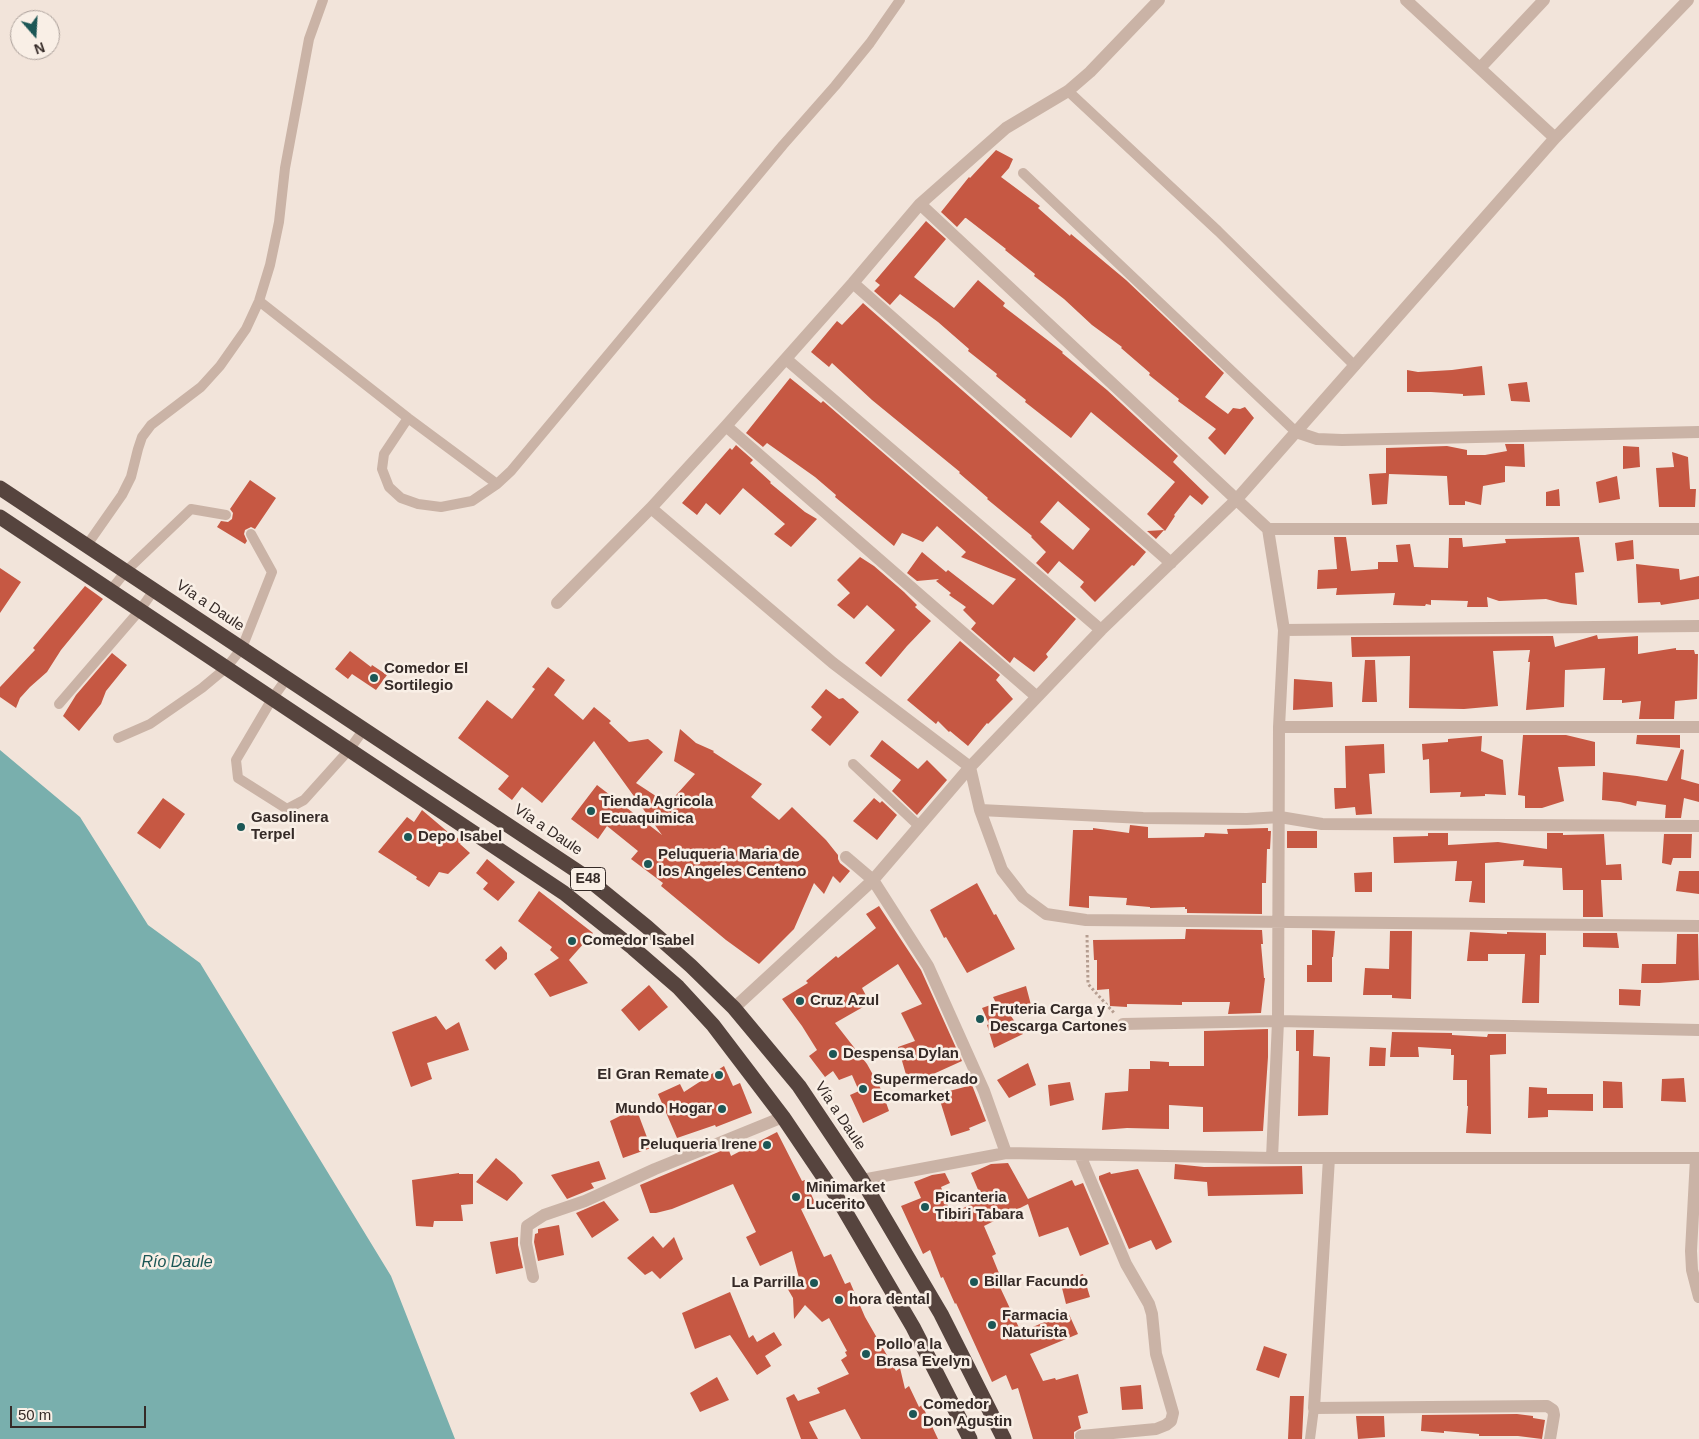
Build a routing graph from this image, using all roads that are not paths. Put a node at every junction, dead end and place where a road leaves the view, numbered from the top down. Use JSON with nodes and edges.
{"nodes":[{"id":1,"x":323,"y":0,"type":"edge"},
{"id":2,"x":900,"y":0,"type":"edge"},
{"id":3,"x":1160,"y":0,"type":"edge"},
{"id":4,"x":1406,"y":0,"type":"edge"},
{"id":5,"x":1544,"y":0,"type":"edge"},
{"id":6,"x":1688,"y":0,"type":"edge"},
{"id":7,"x":1480,"y":68,"type":"junction"},
{"id":8,"x":1068,"y":91,"type":"junction"},
{"id":9,"x":1556,"y":138,"type":"junction"},
{"id":10,"x":1023,"y":173,"type":"dead end"},
{"id":11,"x":920,"y":204,"type":"junction"},
{"id":12,"x":853,"y":283,"type":"junction"},
{"id":13,"x":259,"y":301,"type":"junction"},
{"id":14,"x":786,"y":358,"type":"junction"},
{"id":15,"x":1355,"y":366,"type":"junction"},
{"id":16,"x":408,"y":418,"type":"junction"},
{"id":17,"x":726,"y":426,"type":"junction"},
{"id":18,"x":1296,"y":432,"type":"junction"},
{"id":19,"x":1699,"y":432,"type":"edge"},
{"id":20,"x":497,"y":484,"type":"junction"},
{"id":21,"x":0,"y":488,"type":"edge"},
{"id":22,"x":1236,"y":500,"type":"junction"},
{"id":23,"x":651,"y":508,"type":"junction"},
{"id":24,"x":226,"y":514,"type":"dead end"},
{"id":25,"x":0,"y":517,"type":"edge"},
{"id":26,"x":1268,"y":529,"type":"junction"},
{"id":27,"x":1699,"y":529,"type":"edge"},
{"id":28,"x":251,"y":534,"type":"dead end"},
{"id":29,"x":87,"y":546,"type":"junction"},
{"id":30,"x":1171,"y":564,"type":"junction"},
{"id":31,"x":126,"y":571,"type":"junction"},
{"id":32,"x":154,"y":590,"type":"junction"},
{"id":33,"x":110,"y":591,"type":"junction"},
{"id":34,"x":557,"y":604,"type":"dead end"},
{"id":35,"x":140,"y":610,"type":"junction"},
{"id":36,"x":1699,"y":626,"type":"edge"},
{"id":37,"x":1101,"y":630,"type":"junction"},
{"id":38,"x":1284,"y":630,"type":"junction"},
{"id":39,"x":242,"y":648,"type":"junction"},
{"id":40,"x":226,"y":668,"type":"junction"},
{"id":41,"x":287,"y":678,"type":"junction"},
{"id":42,"x":1036,"y":697,"type":"junction"},
{"id":43,"x":272,"y":699,"type":"junction"},
{"id":44,"x":59,"y":704,"type":"dead end"},
{"id":45,"x":1279,"y":727,"type":"junction"},
{"id":46,"x":1699,"y":727,"type":"edge"},
{"id":47,"x":364,"y":729,"type":"junction"},
{"id":48,"x":118,"y":738,"type":"dead end"},
{"id":49,"x":349,"y":750,"type":"junction"},
{"id":50,"x":853,"y":764,"type":"dead end"},
{"id":51,"x":970,"y":767,"type":"junction"},
{"id":52,"x":980,"y":810,"type":"junction"},
{"id":53,"x":1280,"y":817,"type":"junction"},
{"id":54,"x":919,"y":826,"type":"junction"},
{"id":55,"x":1699,"y":826,"type":"edge"},
{"id":56,"x":846,"y":857,"type":"dead end"},
{"id":57,"x":873,"y":880,"type":"junction"},
{"id":58,"x":1280,"y":922,"type":"junction"},
{"id":59,"x":1699,"y":926,"type":"edge"},
{"id":60,"x":734,"y":1008,"type":"junction"},
{"id":61,"x":1278,"y":1021,"type":"junction"},
{"id":62,"x":1123,"y":1024,"type":"road end"},
{"id":63,"x":1699,"y":1030,"type":"edge"},
{"id":64,"x":783,"y":1117,"type":"junction"},
{"id":65,"x":1006,"y":1153,"type":"junction"},
{"id":66,"x":1080,"y":1155,"type":"junction"},
{"id":67,"x":1272,"y":1158,"type":"junction"},
{"id":68,"x":1329,"y":1158,"type":"junction"},
{"id":69,"x":1697,"y":1158,"type":"edge"},
{"id":70,"x":862,"y":1180,"type":"junction"},
{"id":71,"x":533,"y":1277,"type":"dead end"},
{"id":72,"x":1699,"y":1297,"type":"edge"},
{"id":73,"x":1314,"y":1408,"type":"junction"},
{"id":74,"x":1081,"y":1436,"type":"dead end"},
{"id":75,"x":970,"y":1439,"type":"edge"},
{"id":76,"x":1004,"y":1439,"type":"edge"},
{"id":77,"x":1310,"y":1439,"type":"edge"},
{"id":78,"x":1550,"y":1439,"type":"edge"}],
"edges":[{"from":1,"to":13,"type":"lane"},
{"from":2,"to":20,"type":"lane"},
{"from":3,"to":8,"type":"street"},
{"from":4,"to":7,"type":"street"},
{"from":5,"to":7,"type":"street"},
{"from":6,"to":9,"type":"street"},
{"from":7,"to":9,"type":"street"},
{"from":8,"to":11,"type":"street"},
{"from":8,"to":15,"type":"lane"},
{"from":9,"to":15,"type":"street"},
{"from":10,"to":18,"type":"lane"},
{"from":11,"to":12,"type":"street"},
{"from":11,"to":22,"type":"street"},
{"from":12,"to":14,"type":"street"},
{"from":12,"to":30,"type":"street"},
{"from":13,"to":16,"type":"lane"},
{"from":13,"to":29,"type":"lane"},
{"from":14,"to":17,"type":"street"},
{"from":14,"to":37,"type":"street"},
{"from":15,"to":18,"type":"street"},
{"from":16,"to":20,"type":"lane"},
{"from":16,"to":20,"type":"lane"},
{"from":17,"to":23,"type":"street"},
{"from":17,"to":42,"type":"street"},
{"from":18,"to":19,"type":"street"},
{"from":18,"to":22,"type":"street"},
{"from":21,"to":29,"type":"highway","name":"Vía a Daule","number":"E48"},
{"from":22,"to":26,"type":"street"},
{"from":22,"to":30,"type":"street"},
{"from":23,"to":34,"type":"street"},
{"from":23,"to":51,"type":"street"},
{"from":24,"to":31,"type":"lane"},
{"from":25,"to":33,"type":"highway","number":"E48"},
{"from":26,"to":27,"type":"street"},
{"from":26,"to":38,"type":"street"},
{"from":28,"to":39,"type":"lane"},
{"from":29,"to":31,"type":"highway","name":"Vía a Daule","number":"E48"},
{"from":30,"to":37,"type":"street"},
{"from":31,"to":32,"type":"highway","name":"Vía a Daule","number":"E48"},
{"from":31,"to":33,"type":"lane"},
{"from":32,"to":35,"type":"lane"},
{"from":32,"to":39,"type":"highway","name":"Vía a Daule","number":"E48"},
{"from":33,"to":35,"type":"highway","number":"E48"},
{"from":35,"to":40,"type":"highway","number":"E48"},
{"from":35,"to":44,"type":"lane"},
{"from":36,"to":38,"type":"street"},
{"from":37,"to":42,"type":"street"},
{"from":38,"to":45,"type":"street"},
{"from":39,"to":40,"type":"lane"},
{"from":39,"to":41,"type":"highway","name":"Vía a Daule","number":"E48"},
{"from":40,"to":43,"type":"highway","number":"E48"},
{"from":40,"to":48,"type":"lane"},
{"from":41,"to":43,"type":"lane"},
{"from":41,"to":47,"type":"highway","name":"Vía a Daule","number":"E48"},
{"from":42,"to":51,"type":"street"},
{"from":43,"to":49,"type":"highway","number":"E48"},
{"from":43,"to":49,"type":"lane"},
{"from":45,"to":46,"type":"street"},
{"from":45,"to":53,"type":"street"},
{"from":47,"to":49,"type":"lane"},
{"from":47,"to":60,"type":"highway","name":"Vía a Daule","number":"E48"},
{"from":49,"to":64,"type":"highway","number":"E48"},
{"from":50,"to":54,"type":"lane"},
{"from":51,"to":52,"type":"street"},
{"from":51,"to":54,"type":"street"},
{"from":52,"to":53,"type":"street"},
{"from":52,"to":58,"type":"street"},
{"from":53,"to":55,"type":"street"},
{"from":53,"to":58,"type":"street"},
{"from":54,"to":57,"type":"street"},
{"from":56,"to":57,"type":"street"},
{"from":57,"to":60,"type":"street"},
{"from":57,"to":65,"type":"street"},
{"from":58,"to":59,"type":"street"},
{"from":58,"to":61,"type":"street"},
{"from":60,"to":70,"type":"highway","name":"Vía a Daule","number":"E48"},
{"from":61,"to":62,"type":"street"},
{"from":61,"to":63,"type":"street"},
{"from":61,"to":67,"type":"street"},
{"from":64,"to":71,"type":"street"},
{"from":64,"to":75,"type":"highway","number":"E48"},
{"from":65,"to":66,"type":"street"},
{"from":65,"to":70,"type":"street"},
{"from":66,"to":67,"type":"street"},
{"from":66,"to":74,"type":"street"},
{"from":67,"to":68,"type":"street"},
{"from":68,"to":69,"type":"street"},
{"from":68,"to":73,"type":"street"},
{"from":69,"to":72,"type":"street"},
{"from":70,"to":76,"type":"highway","name":"Vía a Daule","number":"E48"},
{"from":73,"to":77,"type":"lane"},
{"from":73,"to":78,"type":"street"}]}
